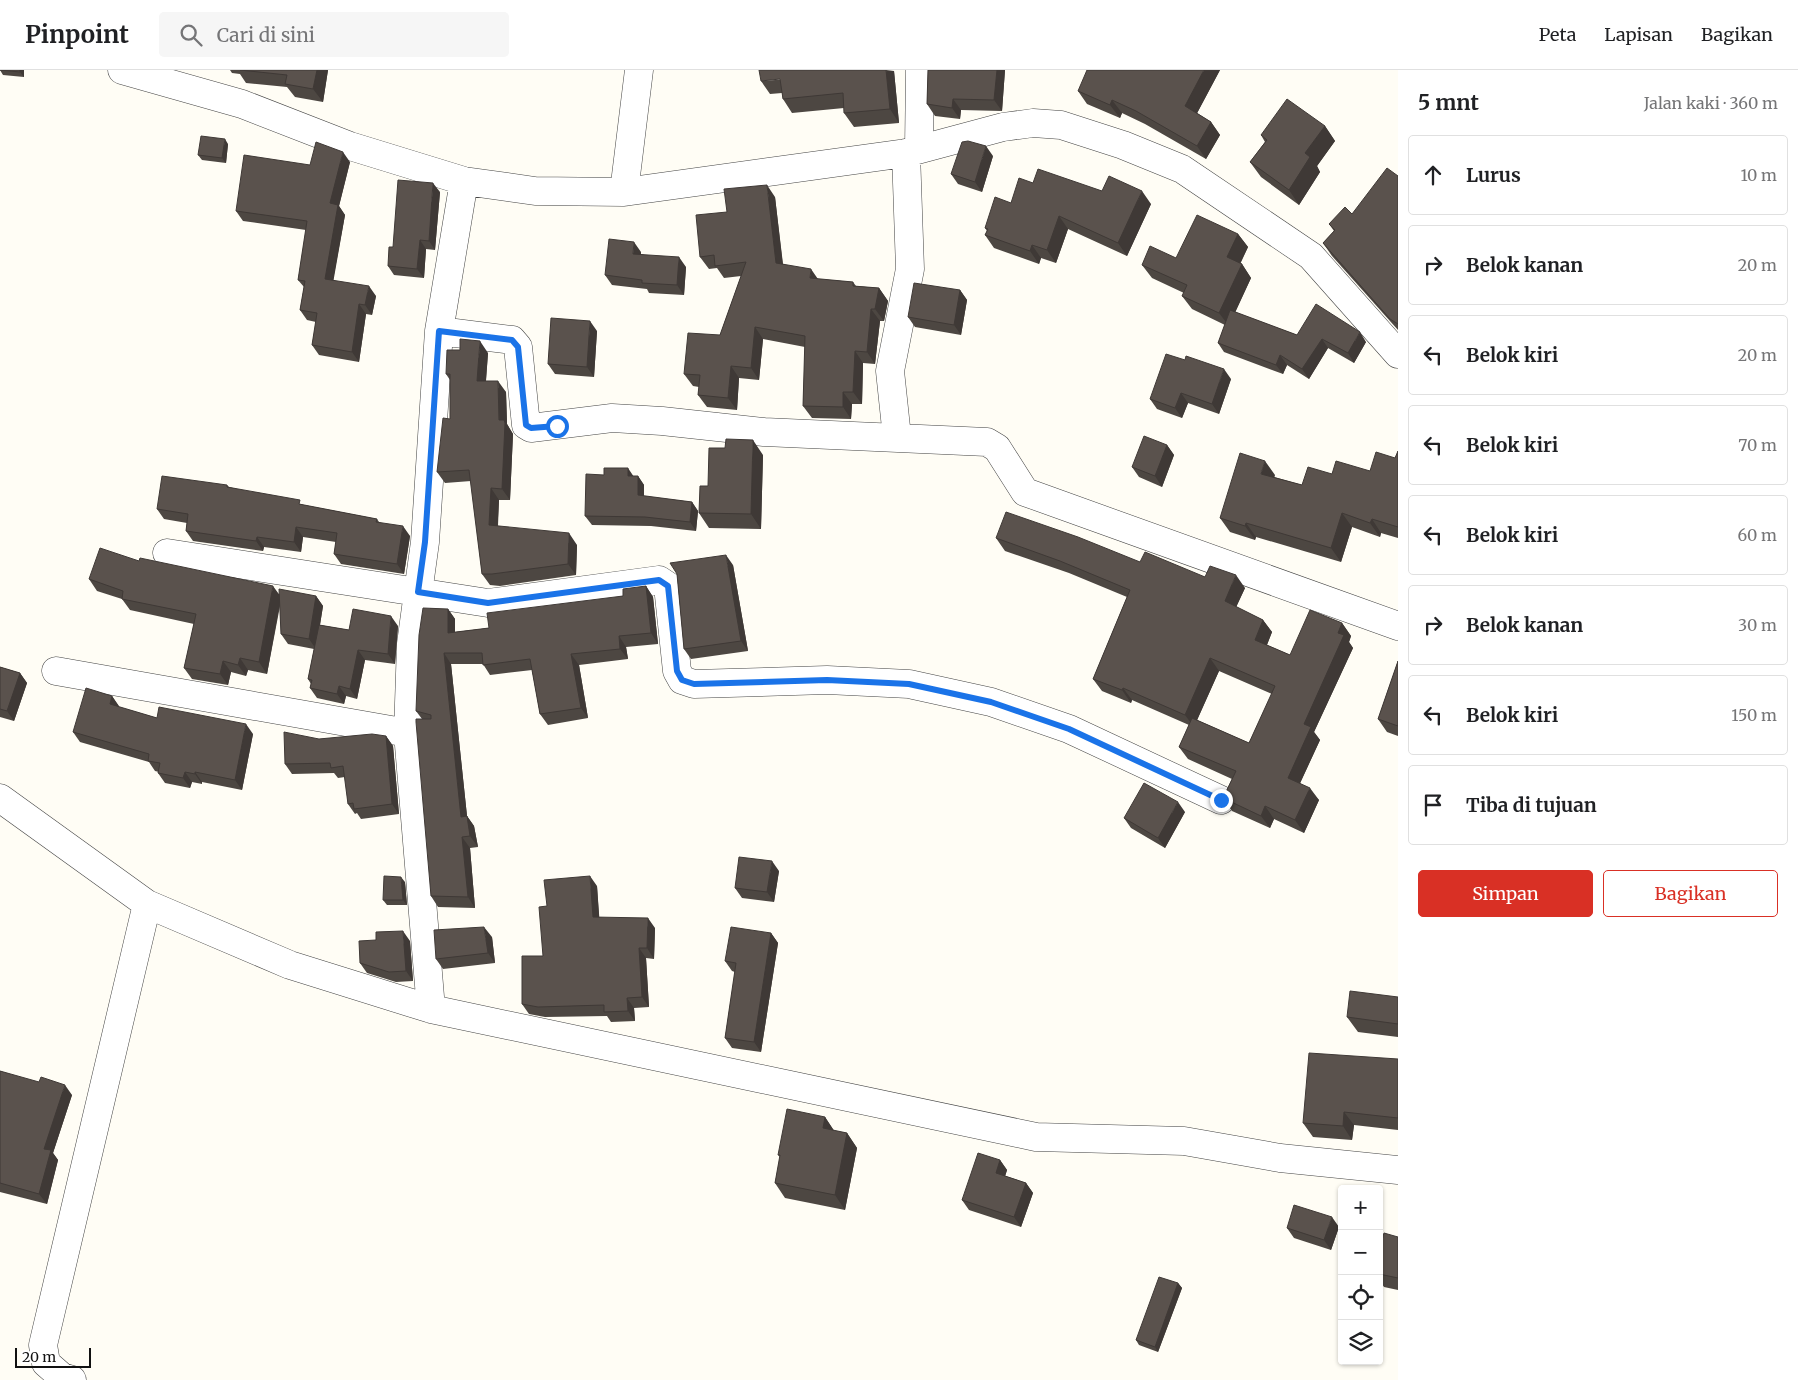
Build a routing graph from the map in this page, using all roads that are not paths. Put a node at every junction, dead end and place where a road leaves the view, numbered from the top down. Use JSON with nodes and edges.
{"nodes":[{"id":1,"x":122,"y":70,"type":"edge"},
{"id":2,"x":639,"y":70,"type":"edge"},
{"id":3,"x":920,"y":70,"type":"edge"},
{"id":4,"x":913,"y":151,"type":"junction"},
{"id":5,"x":464,"y":181,"type":"junction"},
{"id":6,"x":624,"y":192,"type":"junction"},
{"id":7,"x":439,"y":331,"type":"junction"},
{"id":8,"x":1398,"y":354,"type":"edge"},
{"id":9,"x":896,"y":437,"type":"junction"},
{"id":10,"x":167,"y":553,"type":"dead end"},
{"id":11,"x":418,"y":592,"type":"junction"},
{"id":12,"x":1398,"y":626,"type":"edge"},
{"id":13,"x":56,"y":670,"type":"dead end"},
{"id":14,"x":408,"y":733,"type":"junction"},
{"id":15,"x":0,"y":798,"type":"edge"},
{"id":16,"x":1221,"y":800,"type":"dead end"},
{"id":17,"x":147,"y":904,"type":"junction"},
{"id":18,"x":431,"y":1009,"type":"junction"},
{"id":19,"x":1398,"y":1170,"type":"edge"},
{"id":20,"x":72,"y":1380,"type":"edge"}],
"edges":[{"from":1,"to":5,"type":"street"},
{"from":2,"to":6,"type":"street"},
{"from":3,"to":4,"type":"street"},
{"from":4,"to":6,"type":"street"},
{"from":4,"to":8,"type":"street"},
{"from":4,"to":9,"type":"street"},
{"from":5,"to":6,"type":"street"},
{"from":5,"to":7,"type":"street"},
{"from":7,"to":9,"type":"street"},
{"from":7,"to":11,"type":"street"},
{"from":9,"to":12,"type":"street"},
{"from":10,"to":11,"type":"street"},
{"from":11,"to":14,"type":"street"},
{"from":11,"to":16,"type":"street"},
{"from":13,"to":14,"type":"street"},
{"from":14,"to":18,"type":"street"},
{"from":15,"to":17,"type":"street"},
{"from":17,"to":18,"type":"street"},
{"from":17,"to":20,"type":"street"},
{"from":18,"to":19,"type":"street"}]}
